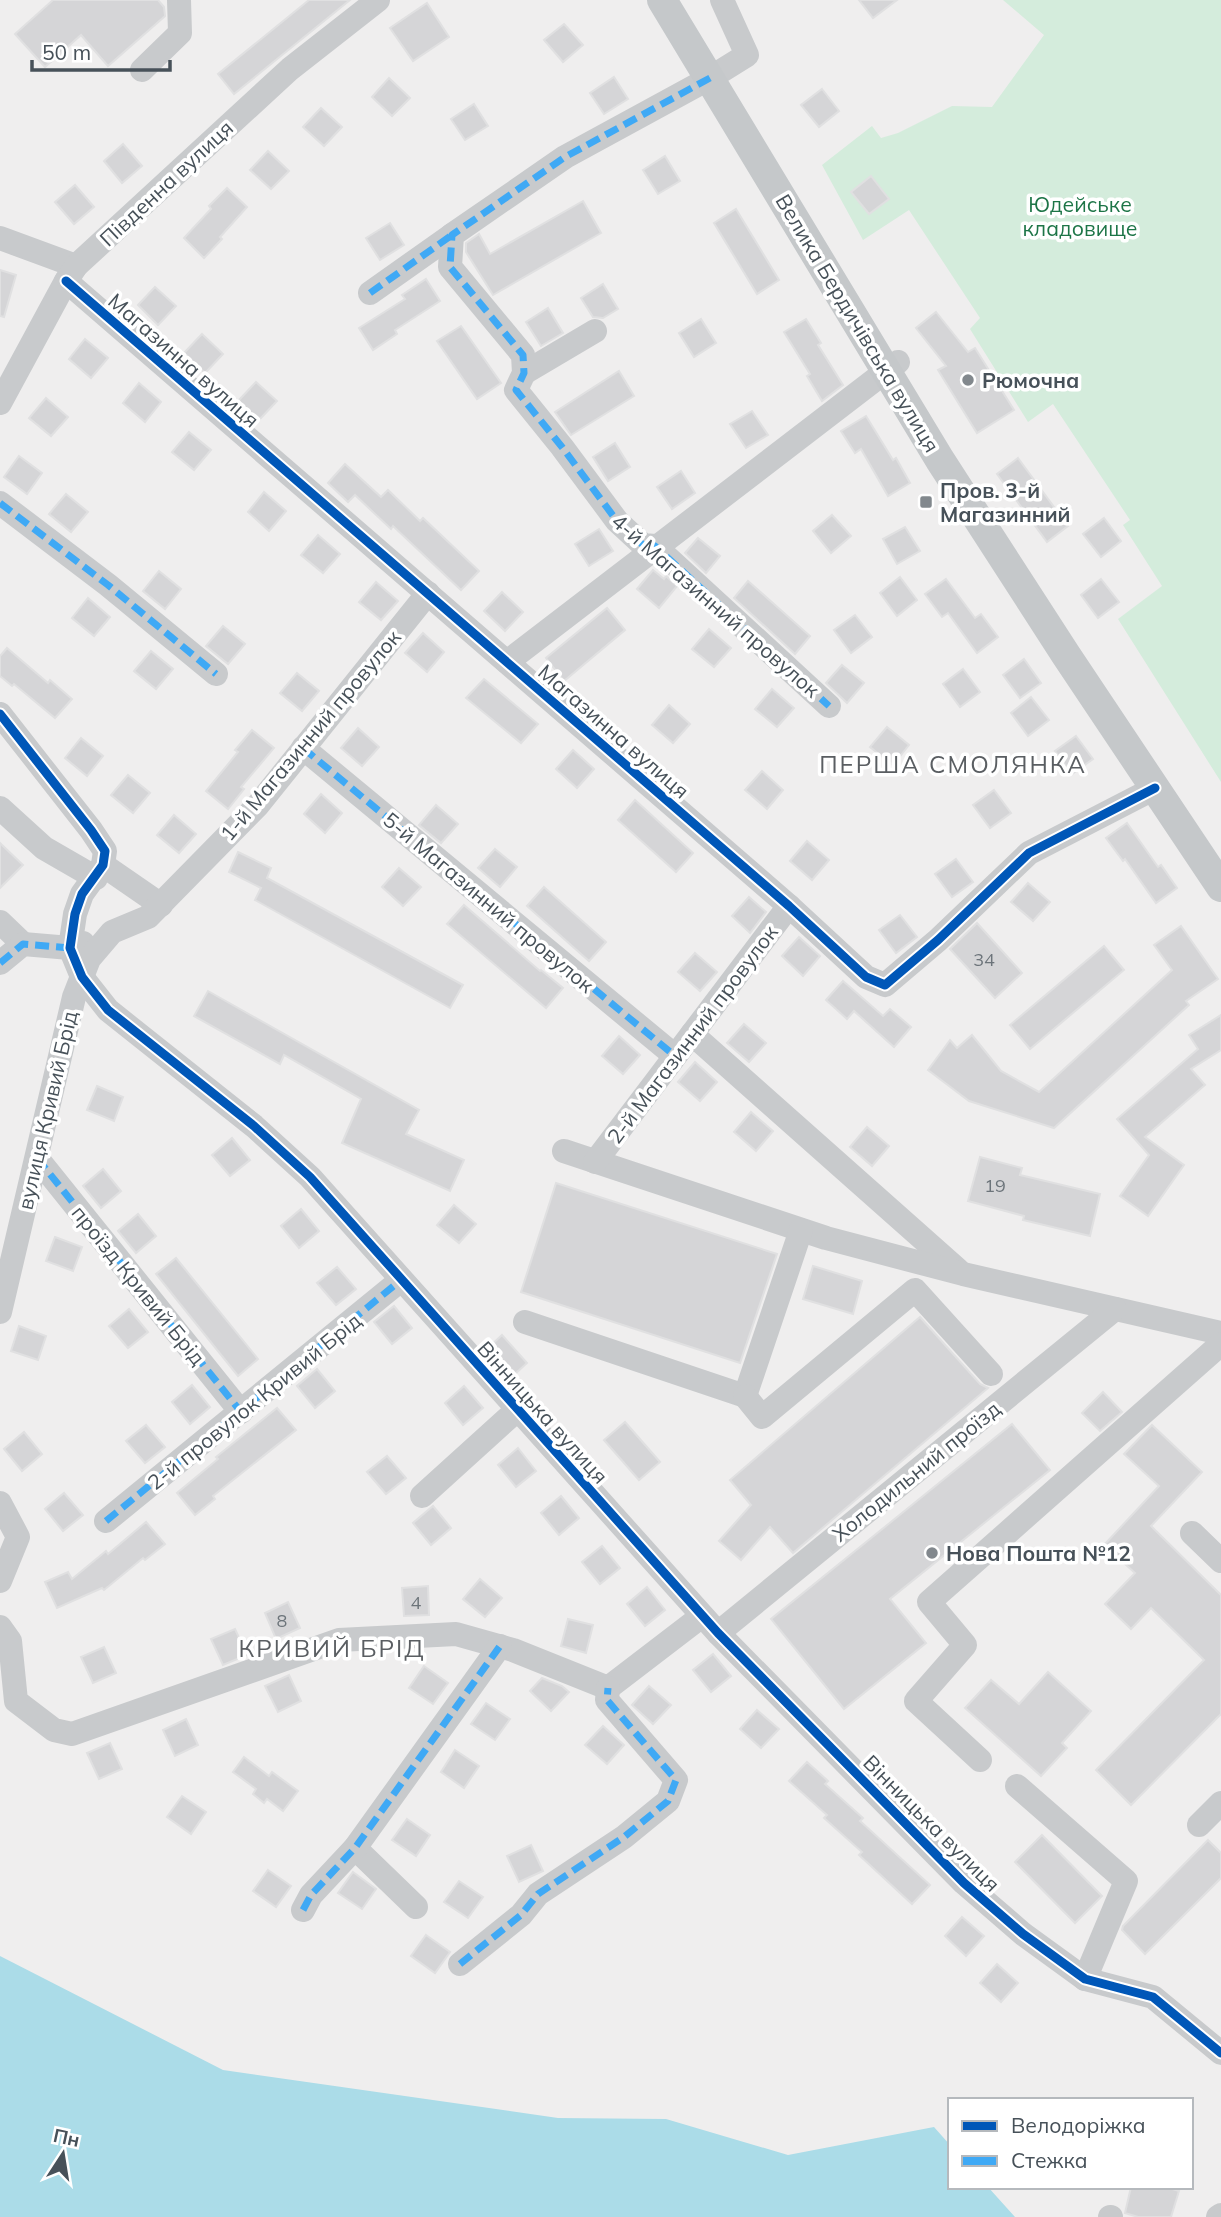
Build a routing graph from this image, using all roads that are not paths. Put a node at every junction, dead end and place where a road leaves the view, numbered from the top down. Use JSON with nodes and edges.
{"nodes":[{"id":1,"x":179,"y":0,"type":"edge"},
{"id":2,"x":378,"y":0,"type":"edge"},
{"id":3,"x":662,"y":0,"type":"edge"},
{"id":4,"x":676,"y":0,"type":"edge"},
{"id":5,"x":722,"y":0,"type":"edge"},
{"id":6,"x":142,"y":70,"type":"dead end"},
{"id":7,"x":715,"y":75,"type":"junction"},
{"id":8,"x":452,"y":235,"type":"junction"},
{"id":9,"x":0,"y":238,"type":"edge"},
{"id":10,"x":71,"y":273,"type":"junction"},
{"id":11,"x":370,"y":293,"type":"dead end"},
{"id":12,"x":594,"y":331,"type":"dead end"},
{"id":13,"x":892,"y":366,"type":"junction"},
{"id":14,"x":524,"y":373,"type":"junction"},
{"id":15,"x":0,"y":403,"type":"edge"},
{"id":16,"x":0,"y":503,"type":"edge"},
{"id":17,"x":655,"y":546,"type":"junction"},
{"id":18,"x":428,"y":593,"type":"junction"},
{"id":19,"x":507,"y":662,"type":"junction"},
{"id":20,"x":216,"y":674,"type":"dead end"},
{"id":21,"x":830,"y":706,"type":"dead end"},
{"id":22,"x":0,"y":714,"type":"edge"},
{"id":23,"x":303,"y":748,"type":"junction"},
{"id":24,"x":1155,"y":788,"type":"junction"},
{"id":25,"x":0,"y":808,"type":"edge"},
{"id":26,"x":1221,"y":861,"type":"edge"},
{"id":27,"x":99,"y":872,"type":"junction"},
{"id":28,"x":1221,"y":887,"type":"edge"},
{"id":29,"x":160,"y":905,"type":"junction"},
{"id":30,"x":789,"y":906,"type":"junction"},
{"id":31,"x":0,"y":922,"type":"edge"},
{"id":32,"x":112,"y":932,"type":"junction"},
{"id":33,"x":23,"y":944,"type":"junction"},
{"id":34,"x":70,"y":948,"type":"junction"},
{"id":35,"x":0,"y":962,"type":"edge"},
{"id":36,"x":82,"y":977,"type":"junction"},
{"id":37,"x":692,"y":1034,"type":"junction"},
{"id":38,"x":675,"y":1056,"type":"junction"},
{"id":39,"x":564,"y":1151,"type":"dead end"},
{"id":40,"x":37,"y":1158,"type":"junction"},
{"id":41,"x":594,"y":1162,"type":"junction"},
{"id":42,"x":801,"y":1230,"type":"junction"},
{"id":43,"x":963,"y":1274,"type":"junction"},
{"id":44,"x":401,"y":1280,"type":"junction"},
{"id":45,"x":1115,"y":1309,"type":"junction"},
{"id":46,"x":0,"y":1312,"type":"edge"},
{"id":47,"x":525,"y":1322,"type":"dead end"},
{"id":48,"x":1221,"y":1333,"type":"edge"},
{"id":49,"x":1221,"y":1344,"type":"edge"},
{"id":50,"x":991,"y":1374,"type":"dead end"},
{"id":51,"x":745,"y":1396,"type":"junction"},
{"id":52,"x":517,"y":1410,"type":"junction"},
{"id":53,"x":241,"y":1412,"type":"junction"},
{"id":54,"x":422,"y":1496,"type":"dead end"},
{"id":55,"x":0,"y":1503,"type":"edge"},
{"id":56,"x":106,"y":1521,"type":"dead end"},
{"id":57,"x":1192,"y":1533,"type":"dead end"},
{"id":58,"x":1221,"y":1561,"type":"edge"},
{"id":59,"x":0,"y":1581,"type":"edge"},
{"id":60,"x":710,"y":1624,"type":"junction"},
{"id":61,"x":0,"y":1627,"type":"edge"},
{"id":62,"x":500,"y":1646,"type":"junction"},
{"id":63,"x":608,"y":1688,"type":"junction"},
{"id":64,"x":980,"y":1760,"type":"dead end"},
{"id":65,"x":1017,"y":1786,"type":"dead end"},
{"id":66,"x":1221,"y":1803,"type":"edge"},
{"id":67,"x":1199,"y":1825,"type":"dead end"},
{"id":68,"x":355,"y":1848,"type":"junction"},
{"id":69,"x":416,"y":1907,"type":"dead end"},
{"id":70,"x":303,"y":1910,"type":"dead end"},
{"id":71,"x":460,"y":1964,"type":"dead end"},
{"id":72,"x":1085,"y":1979,"type":"junction"},
{"id":73,"x":1221,"y":2053,"type":"edge"}],
"edges":[{"from":1,"to":6,"type":"street"},
{"from":2,"to":10,"type":"street","name":"Південна вулиця"},
{"from":3,"to":7,"type":"main road","name":"Велика Бердичівська вулиця"},
{"from":4,"to":7,"type":"main road","name":"Велика Бердичівська вулиця"},
{"from":5,"to":7,"type":"street"},
{"from":7,"to":8,"type":"street"},
{"from":7,"to":13,"type":"main road","name":"Велика Бердичівська вулиця"},
{"from":8,"to":11,"type":"street"},
{"from":8,"to":14,"type":"street","name":"4-й Магазинний провулок"},
{"from":9,"to":10,"type":"street"},
{"from":10,"to":15,"type":"street","name":"Південна вулиця"},
{"from":10,"to":18,"type":"street","name":"Магазинна вулиця"},
{"from":12,"to":14,"type":"street"},
{"from":13,"to":17,"type":"street"},
{"from":13,"to":24,"type":"main road","name":"Велика Бердичівська вулиця"},
{"from":13,"to":26,"type":"main road","name":"Велика Бердичівська вулиця"},
{"from":14,"to":17,"type":"street","name":"4-й Магазинний провулок"},
{"from":16,"to":20,"type":"street"},
{"from":17,"to":19,"type":"street"},
{"from":17,"to":21,"type":"street","name":"4-й Магазинний провулок"},
{"from":18,"to":19,"type":"street","name":"Магазинна вулиця"},
{"from":18,"to":23,"type":"street","name":"1-й Магазинний провулок"},
{"from":19,"to":30,"type":"street","name":"Магазинна вулиця"},
{"from":22,"to":27,"type":"street"},
{"from":23,"to":29,"type":"street","name":"1-й Магазинний провулок"},
{"from":23,"to":38,"type":"street","name":"5-й Магазинний провулок"},
{"from":24,"to":28,"type":"main road","name":"Велика Бердичівська вулиця"},
{"from":24,"to":30,"type":"street","name":"Магазинна вулиця"},
{"from":25,"to":27,"type":"street"},
{"from":27,"to":29,"type":"street"},
{"from":27,"to":34,"type":"street"},
{"from":29,"to":32,"type":"street","name":"вулиця Кривий Брід"},
{"from":30,"to":37,"type":"street","name":"2-й Магазинний провулок"},
{"from":31,"to":33,"type":"street"},
{"from":32,"to":34,"type":"street"},
{"from":32,"to":36,"type":"street","name":"вулиця Кривий Брід"},
{"from":33,"to":34,"type":"street"},
{"from":33,"to":35,"type":"street"},
{"from":34,"to":36,"type":"street","name":"Вінницька вулиця"},
{"from":36,"to":40,"type":"street","name":"вулиця Кривий Брід"},
{"from":36,"to":44,"type":"street","name":"Вінницька вулиця"},
{"from":37,"to":38,"type":"street","name":"2-й Магазинний провулок"},
{"from":37,"to":43,"type":"street"},
{"from":38,"to":41,"type":"street","name":"2-й Магазинний провулок"},
{"from":39,"to":41,"type":"street"},
{"from":40,"to":46,"type":"street","name":"вулиця Кривий Брід"},
{"from":40,"to":53,"type":"street","name":"проїзд Кривий Брід"},
{"from":41,"to":42,"type":"street"},
{"from":42,"to":43,"type":"street"},
{"from":42,"to":51,"type":"street"},
{"from":43,"to":45,"type":"street"},
{"from":44,"to":52,"type":"street","name":"Вінницька вулиця"},
{"from":44,"to":53,"type":"street","name":"2-й провулок Кривий Брід"},
{"from":45,"to":48,"type":"street"},
{"from":45,"to":60,"type":"street","name":"Холодильний проїзд"},
{"from":47,"to":51,"type":"street"},
{"from":49,"to":64,"type":"street"},
{"from":50,"to":51,"type":"street"},
{"from":52,"to":54,"type":"street"},
{"from":52,"to":60,"type":"street","name":"Вінницька вулиця"},
{"from":53,"to":56,"type":"street","name":"2-й провулок Кривий Брід"},
{"from":55,"to":59,"type":"street"},
{"from":57,"to":58,"type":"street"},
{"from":60,"to":63,"type":"street","name":"Холодильний проїзд"},
{"from":60,"to":72,"type":"street","name":"Вінницька вулиця"},
{"from":61,"to":62,"type":"street"},
{"from":62,"to":63,"type":"street"},
{"from":62,"to":68,"type":"street"},
{"from":63,"to":71,"type":"street"},
{"from":65,"to":72,"type":"street"},
{"from":66,"to":67,"type":"street"},
{"from":68,"to":69,"type":"street"},
{"from":68,"to":70,"type":"street"},
{"from":72,"to":73,"type":"street","name":"Вінницька вулиця"}]}
